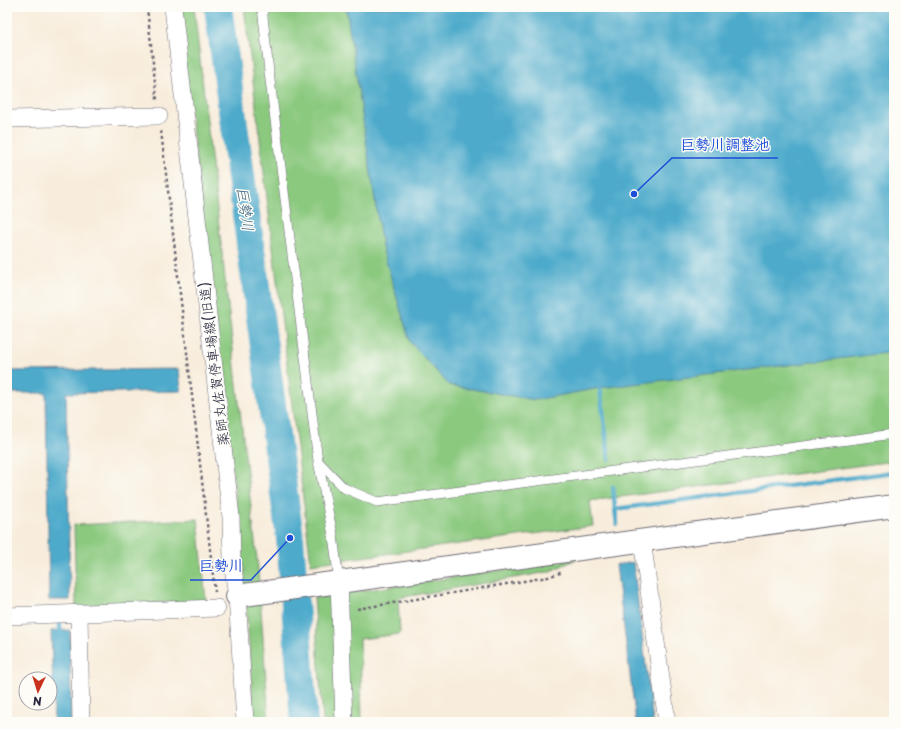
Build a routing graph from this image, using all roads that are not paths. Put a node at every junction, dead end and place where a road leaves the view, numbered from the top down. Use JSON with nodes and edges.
{"nodes":[{"id":1,"x":173,"y":7,"type":"edge"},
{"id":2,"x":262,"y":7,"type":"edge"},
{"id":3,"x":159,"y":116,"type":"road end"},
{"id":4,"x":7,"y":119,"type":"edge"},
{"id":5,"x":894,"y":434,"type":"edge"},
{"id":6,"x":318,"y":461,"type":"junction"},
{"id":7,"x":894,"y":506,"type":"edge"},
{"id":8,"x":642,"y":540,"type":"junction"},
{"id":9,"x":339,"y":582,"type":"junction"},
{"id":10,"x":237,"y":596,"type":"junction"},
{"id":11,"x":217,"y":608,"type":"road end"},
{"id":12,"x":79,"y":614,"type":"junction"},
{"id":13,"x":7,"y":616,"type":"edge"},
{"id":14,"x":81,"y":722,"type":"edge"},
{"id":15,"x":245,"y":722,"type":"edge"},
{"id":16,"x":344,"y":722,"type":"edge"},
{"id":17,"x":667,"y":722,"type":"edge"}],
"edges":[{"from":1,"to":10,"type":"street","name":"薬師丸佐賀停車場線(旧道)"},
{"from":2,"to":6,"type":"lane"},
{"from":3,"to":4,"type":"street"},
{"from":5,"to":6,"type":"lane"},
{"from":6,"to":9,"type":"lane"},
{"from":7,"to":8,"type":"street"},
{"from":8,"to":9,"type":"street"},
{"from":8,"to":17,"type":"street"},
{"from":9,"to":10,"type":"street"},
{"from":9,"to":16,"type":"street"},
{"from":10,"to":15,"type":"street","name":"薬師丸佐賀停車場線(旧道)"},
{"from":11,"to":12,"type":"street"},
{"from":12,"to":13,"type":"street"},
{"from":12,"to":14,"type":"street"}]}
